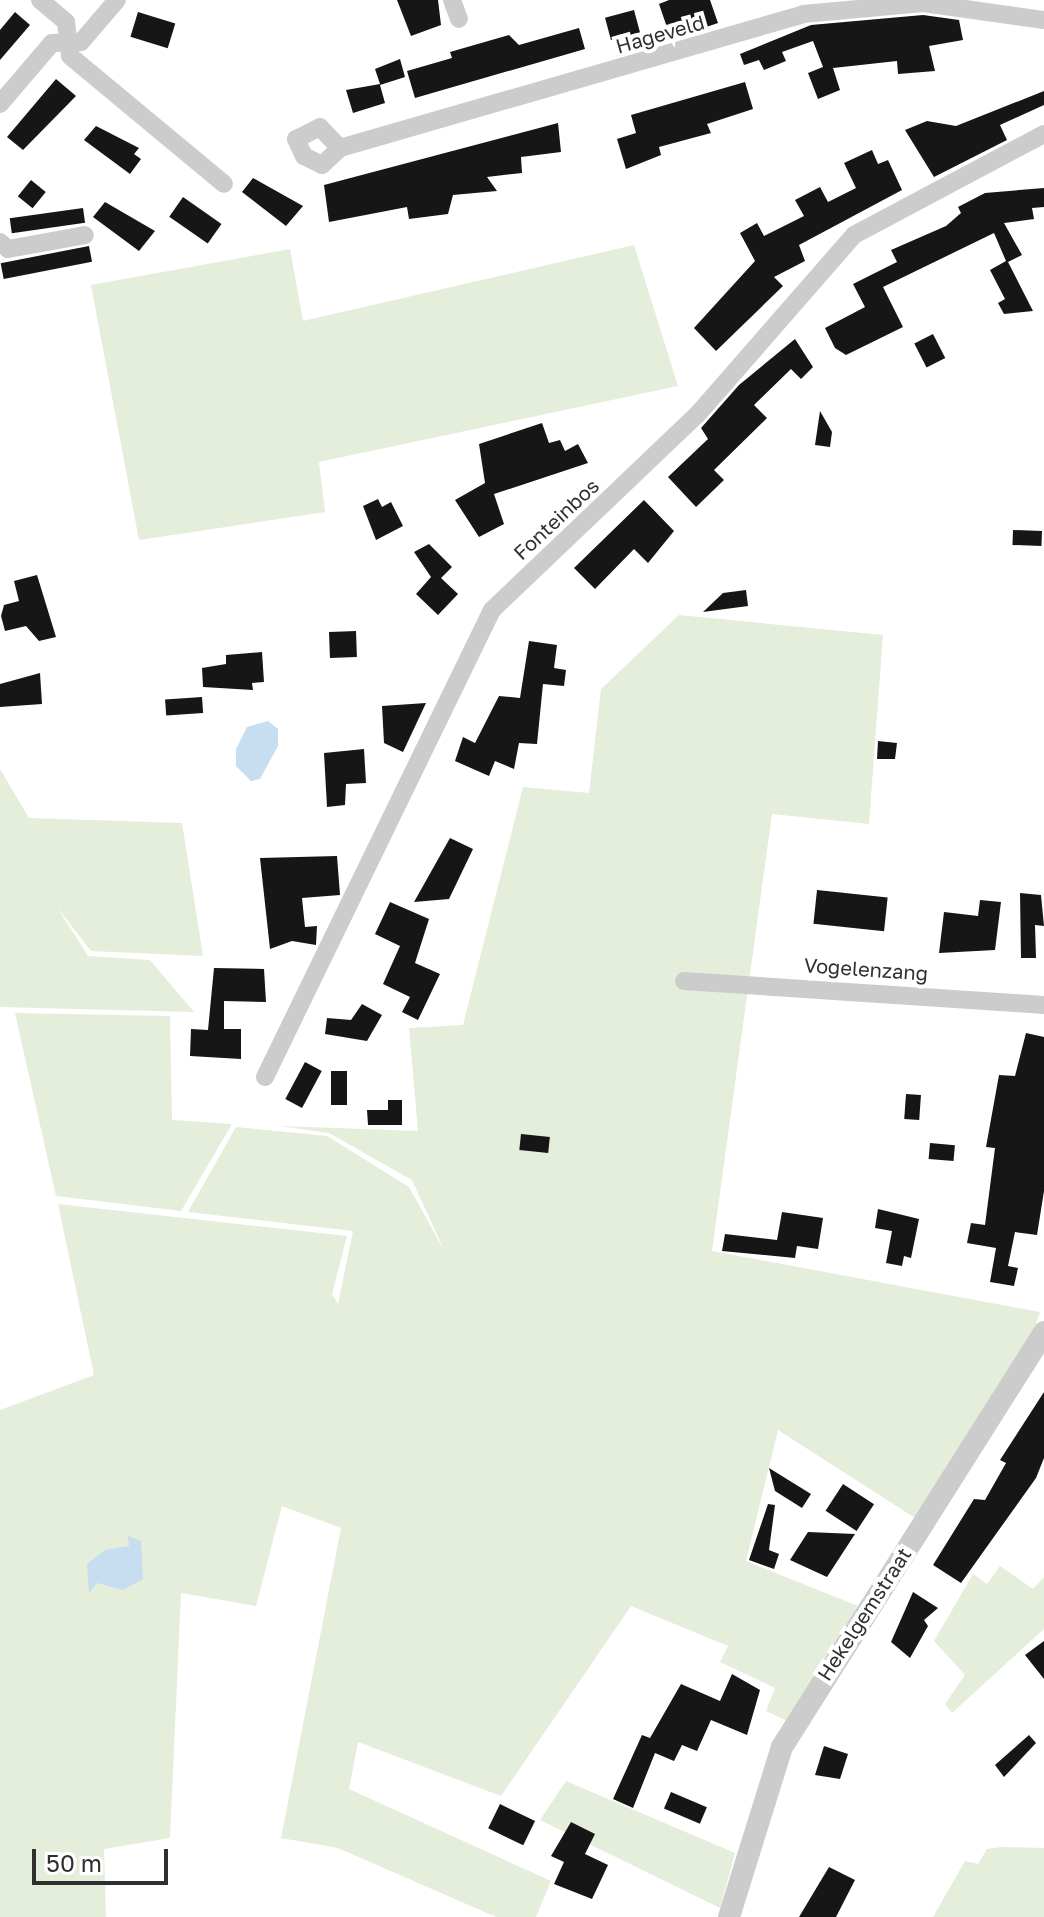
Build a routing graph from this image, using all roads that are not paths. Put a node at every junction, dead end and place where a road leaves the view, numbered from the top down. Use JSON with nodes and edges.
{"nodes":[{"id":1,"x":40,"y":0,"type":"edge"},
{"id":2,"x":117,"y":0,"type":"edge"},
{"id":3,"x":452,"y":0,"type":"edge"},
{"id":4,"x":459,"y":19,"type":"dead end"},
{"id":5,"x":1044,"y":20,"type":"edge"},
{"id":6,"x":67,"y":44,"type":"junction"},
{"id":7,"x":0,"y":104,"type":"edge"},
{"id":8,"x":1044,"y":134,"type":"edge"},
{"id":9,"x":340,"y":148,"type":"dead end"},
{"id":10,"x":224,"y":184,"type":"dead end"},
{"id":11,"x":85,"y":235,"type":"dead end"},
{"id":12,"x":0,"y":242,"type":"edge"},
{"id":13,"x":684,"y":981,"type":"dead end"},
{"id":14,"x":1044,"y":1005,"type":"edge"},
{"id":15,"x":265,"y":1077,"type":"dead end"},
{"id":16,"x":1044,"y":1332,"type":"edge"},
{"id":17,"x":729,"y":1917,"type":"edge"}],
"edges":[{"from":1,"to":6,"type":"street"},
{"from":2,"to":6,"type":"street"},
{"from":3,"to":4,"type":"street"},
{"from":5,"to":9,"type":"street","name":"Hageveld"},
{"from":6,"to":7,"type":"street"},
{"from":6,"to":10,"type":"street"},
{"from":8,"to":15,"type":"street","name":"Fonteinbos"},
{"from":11,"to":12,"type":"street"},
{"from":13,"to":14,"type":"street","name":"Vogelenzang"},
{"from":16,"to":17,"type":"street","name":"Hekelgemstraat"}]}
